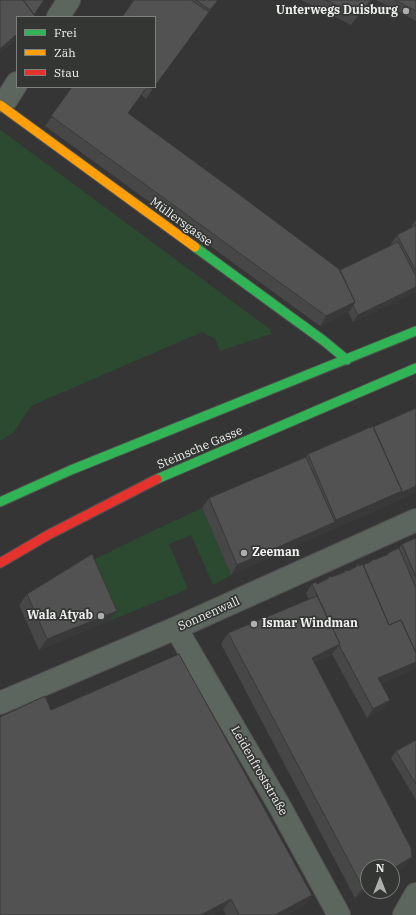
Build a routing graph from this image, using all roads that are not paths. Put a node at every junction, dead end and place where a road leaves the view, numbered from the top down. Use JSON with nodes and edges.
{"nodes":[{"id":1,"x":69,"y":0,"type":"edge"},
{"id":2,"x":59,"y":16,"type":"edge"},
{"id":3,"x":16,"y":85,"type":"edge"},
{"id":4,"x":0,"y":101,"type":"edge"},
{"id":5,"x":0,"y":105,"type":"edge"},
{"id":6,"x":416,"y":331,"type":"edge"},
{"id":7,"x":347,"y":360,"type":"junction"},
{"id":8,"x":416,"y":368,"type":"edge"},
{"id":9,"x":0,"y":502,"type":"edge"},
{"id":10,"x":416,"y":520,"type":"edge"},
{"id":11,"x":0,"y":562,"type":"edge"},
{"id":12,"x":176,"y":628,"type":"junction"},
{"id":13,"x":0,"y":703,"type":"edge"},
{"id":14,"x":416,"y":894,"type":"edge"},
{"id":15,"x":339,"y":915,"type":"edge"},
{"id":16,"x":404,"y":915,"type":"edge"}],
"edges":[{"from":1,"to":2,"type":"street"},
{"from":3,"to":4,"type":"street"},
{"from":5,"to":7,"type":"main road","name":"Müllersgasse"},
{"from":6,"to":7,"type":"main road"},
{"from":7,"to":9,"type":"main road"},
{"from":8,"to":11,"type":"main road","name":"Steinsche Gasse"},
{"from":10,"to":12,"type":"street","name":"Sonnenwall"},
{"from":12,"to":13,"type":"street","name":"Sonnenwall"},
{"from":12,"to":15,"type":"street","name":"Leidenfroststraße"},
{"from":14,"to":16,"type":"street"}]}
